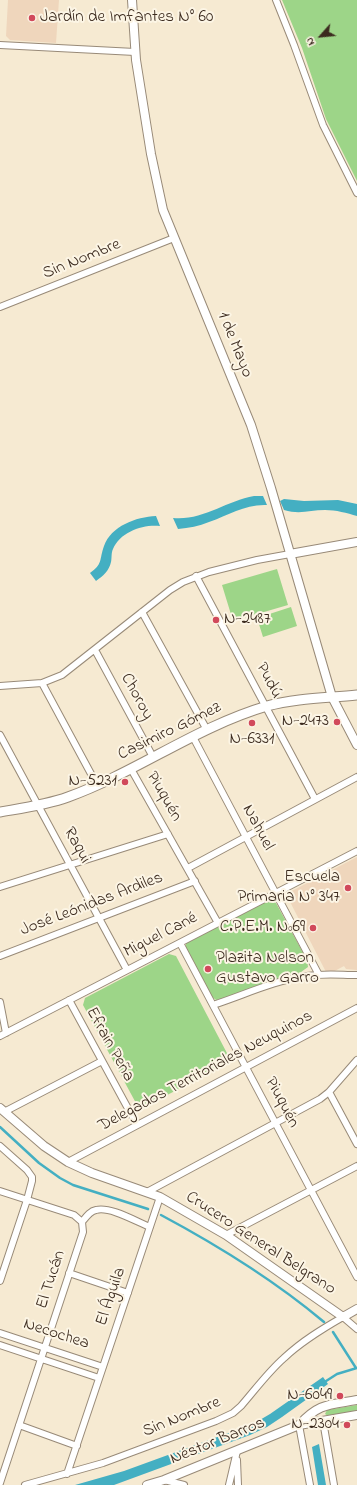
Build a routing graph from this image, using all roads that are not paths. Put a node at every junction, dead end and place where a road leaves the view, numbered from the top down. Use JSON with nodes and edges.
{"nodes":[{"id":1,"x":132,"y":0,"type":"edge"},
{"id":2,"x":276,"y":0,"type":"edge"},
{"id":3,"x":0,"y":45,"type":"edge"},
{"id":4,"x":135,"y":52,"type":"junction"},
{"id":5,"x":357,"y":193,"type":"edge"},
{"id":6,"x":174,"y":238,"type":"junction"},
{"id":7,"x":0,"y":307,"type":"edge"},
{"id":8,"x":357,"y":542,"type":"edge"},
{"id":9,"x":290,"y":554,"type":"junction"},
{"id":10,"x":196,"y":576,"type":"junction"},
{"id":11,"x":142,"y":612,"type":"junction"},
{"id":12,"x":95,"y":650,"type":"junction"},
{"id":13,"x":42,"y":683,"type":"junction"},
{"id":14,"x":0,"y":686,"type":"edge"},
{"id":15,"x":357,"y":695,"type":"edge"},
{"id":16,"x":332,"y":697,"type":"junction"},
{"id":17,"x":266,"y":707,"type":"junction"},
{"id":18,"x":207,"y":730,"type":"junction"},
{"id":19,"x":0,"y":735,"type":"edge"},
{"id":20,"x":192,"y":737,"type":"junction"},
{"id":21,"x":357,"y":745,"type":"edge"},
{"id":22,"x":153,"y":757,"type":"junction"},
{"id":23,"x":131,"y":768,"type":"junction"},
{"id":24,"x":357,"y":777,"type":"edge"},
{"id":25,"x":98,"y":785,"type":"junction"},
{"id":26,"x":315,"y":800,"type":"junction"},
{"id":27,"x":38,"y":805,"type":"junction"},
{"id":28,"x":0,"y":812,"type":"edge"},
{"id":29,"x":168,"y":834,"type":"junction"},
{"id":30,"x":246,"y":837,"type":"junction"},
{"id":31,"x":357,"y":851,"type":"edge"},
{"id":32,"x":71,"y":865,"type":"junction"},
{"id":33,"x":188,"y":868,"type":"junction"},
{"id":34,"x":195,"y":881,"type":"junction"},
{"id":35,"x":0,"y":887,"type":"edge"},
{"id":36,"x":275,"y":893,"type":"junction"},
{"id":37,"x":100,"y":918,"type":"junction"},
{"id":38,"x":218,"y":923,"type":"junction"},
{"id":39,"x":180,"y":943,"type":"junction"},
{"id":40,"x":0,"y":956,"type":"edge"},
{"id":41,"x":128,"y":970,"type":"junction"},
{"id":42,"x":318,"y":975,"type":"junction"},
{"id":43,"x":357,"y":976,"type":"edge"},
{"id":44,"x":69,"y":1000,"type":"junction"},
{"id":45,"x":0,"y":1002,"type":"edge"},
{"id":46,"x":213,"y":1005,"type":"junction"},
{"id":47,"x":357,"y":1008,"type":"edge"},
{"id":48,"x":3,"y":1034,"type":"edge"},
{"id":49,"x":357,"y":1060,"type":"edge"},
{"id":50,"x":102,"y":1061,"type":"junction"},
{"id":51,"x":246,"y":1067,"type":"junction"},
{"id":52,"x":329,"y":1092,"type":"junction"},
{"id":53,"x":2,"y":1110,"type":"edge"},
{"id":54,"x":275,"y":1123,"type":"junction"},
{"id":55,"x":137,"y":1125,"type":"junction"},
{"id":56,"x":357,"y":1144,"type":"edge"},
{"id":57,"x":0,"y":1146,"type":"edge"},
{"id":58,"x":68,"y":1162,"type":"junction"},
{"id":59,"x":357,"y":1166,"type":"edge"},
{"id":60,"x":0,"y":1190,"type":"edge"},
{"id":61,"x":311,"y":1190,"type":"junction"},
{"id":62,"x":147,"y":1192,"type":"junction"},
{"id":63,"x":160,"y":1197,"type":"junction"},
{"id":64,"x":28,"y":1200,"type":"junction"},
{"id":65,"x":82,"y":1222,"type":"junction"},
{"id":66,"x":150,"y":1227,"type":"junction"},
{"id":67,"x":226,"y":1235,"type":"junction"},
{"id":68,"x":69,"y":1273,"type":"junction"},
{"id":69,"x":357,"y":1277,"type":"edge"},
{"id":70,"x":0,"y":1281,"type":"edge"},
{"id":71,"x":128,"y":1293,"type":"junction"},
{"id":72,"x":357,"y":1309,"type":"edge"},
{"id":73,"x":343,"y":1317,"type":"junction"},
{"id":74,"x":357,"y":1329,"type":"edge"},
{"id":75,"x":0,"y":1333,"type":"edge"},
{"id":76,"x":0,"y":1345,"type":"edge"},
{"id":77,"x":45,"y":1347,"type":"junction"},
{"id":78,"x":41,"y":1358,"type":"junction"},
{"id":79,"x":103,"y":1367,"type":"junction"},
{"id":80,"x":100,"y":1378,"type":"junction"},
{"id":81,"x":357,"y":1400,"type":"edge"},
{"id":82,"x":357,"y":1415,"type":"edge"},
{"id":83,"x":323,"y":1421,"type":"junction"},
{"id":84,"x":19,"y":1425,"type":"junction"},
{"id":85,"x":299,"y":1425,"type":"junction"},
{"id":86,"x":77,"y":1446,"type":"junction"},
{"id":87,"x":237,"y":1451,"type":"junction"},
{"id":88,"x":68,"y":1474,"type":"junction"},
{"id":89,"x":164,"y":1480,"type":"junction"},
{"id":90,"x":0,"y":1483,"type":"edge"},
{"id":91,"x":37,"y":1483,"type":"edge"},
{"id":92,"x":4,"y":1485,"type":"edge"},
{"id":93,"x":25,"y":1485,"type":"edge"},
{"id":94,"x":147,"y":1485,"type":"edge"},
{"id":95,"x":184,"y":1485,"type":"edge"},
{"id":96,"x":230,"y":1485,"type":"edge"},
{"id":97,"x":238,"y":1485,"type":"edge"},
{"id":98,"x":310,"y":1485,"type":"edge"},
{"id":99,"x":334,"y":1485,"type":"edge"}],
"edges":[{"from":1,"to":4,"type":"street","name":"1 de Mayo"},
{"from":2,"to":5,"type":"street"},
{"from":3,"to":4,"type":"street"},
{"from":4,"to":6,"type":"street","name":"1 de Mayo"},
{"from":6,"to":7,"type":"street","name":"Sin Nombre"},
{"from":6,"to":9,"type":"street","name":"1 de Mayo"},
{"from":8,"to":9,"type":"street"},
{"from":9,"to":10,"type":"street"},
{"from":9,"to":16,"type":"street","name":"1 de Mayo"},
{"from":10,"to":11,"type":"street"},
{"from":10,"to":17,"type":"street","name":"Pudú"},
{"from":11,"to":12,"type":"street"},
{"from":11,"to":18,"type":"street"},
{"from":12,"to":13,"type":"street"},
{"from":12,"to":22,"type":"street","name":"Choroy"},
{"from":13,"to":14,"type":"street"},
{"from":13,"to":25,"type":"street"},
{"from":15,"to":16,"type":"main road","name":"Casimiro Gómez"},
{"from":16,"to":17,"type":"main road","name":"Casimiro Gómez"},
{"from":16,"to":21,"type":"street","name":"1 de Mayo"},
{"from":17,"to":18,"type":"main road","name":"Casimiro Gómez"},
{"from":17,"to":26,"type":"street","name":"Pudú"},
{"from":18,"to":20,"type":"main road","name":"Casimiro Gómez"},
{"from":19,"to":27,"type":"street","name":"Raqui"},
{"from":20,"to":22,"type":"main road","name":"Casimiro Gómez"},
{"from":20,"to":30,"type":"street","name":"Nahuel"},
{"from":22,"to":23,"type":"main road","name":"Casimiro Gómez"},
{"from":23,"to":25,"type":"main road","name":"Casimiro Gómez"},
{"from":23,"to":29,"type":"street","name":"Piuquén"},
{"from":24,"to":26,"type":"street"},
{"from":25,"to":27,"type":"main road","name":"Casimiro Gómez"},
{"from":26,"to":30,"type":"street"},
{"from":27,"to":28,"type":"main road","name":"Casimiro Gómez"},
{"from":27,"to":32,"type":"street","name":"Raqui"},
{"from":29,"to":32,"type":"street"},
{"from":29,"to":33,"type":"street","name":"Piuquén"},
{"from":30,"to":33,"type":"street"},
{"from":30,"to":36,"type":"street","name":"Nahuel"},
{"from":31,"to":36,"type":"street","name":"Miguel Cané"},
{"from":32,"to":35,"type":"street"},
{"from":32,"to":37,"type":"street","name":"Raqui"},
{"from":33,"to":34,"type":"street","name":"Piuquén"},
{"from":34,"to":37,"type":"street","name":"José Leónidas Ardiles"},
{"from":34,"to":38,"type":"street","name":"Piuquén"},
{"from":36,"to":38,"type":"street","name":"Miguel Cané"},
{"from":36,"to":42,"type":"street","name":"Nahuel"},
{"from":37,"to":40,"type":"street","name":"José Leónidas Ardiles"},
{"from":37,"to":41,"type":"street","name":"Raqui"},
{"from":38,"to":39,"type":"street","name":"Miguel Cané"},
{"from":39,"to":41,"type":"street","name":"Miguel Cané"},
{"from":39,"to":46,"type":"street","name":"Piuquén"},
{"from":41,"to":44,"type":"street","name":"Miguel Cané"},
{"from":42,"to":43,"type":"street"},
{"from":42,"to":46,"type":"street"},
{"from":44,"to":48,"type":"street","name":"Miguel Cané"},
{"from":44,"to":50,"type":"street","name":"Efrain Peña"},
{"from":45,"to":48,"type":"street"},
{"from":46,"to":51,"type":"street","name":"Piuquén"},
{"from":47,"to":51,"type":"street","name":"Delegados Territoriales Neuquinos"},
{"from":49,"to":52,"type":"street"},
{"from":50,"to":53,"type":"street"},
{"from":50,"to":55,"type":"street","name":"Efrain Peña"},
{"from":51,"to":54,"type":"street","name":"Piuquén"},
{"from":51,"to":55,"type":"street","name":"Delegados Territoriales Neuquinos"},
{"from":52,"to":54,"type":"street"},
{"from":52,"to":56,"type":"street"},
{"from":53,"to":58,"type":"street","name":"Crucero General Belgrano"},
{"from":54,"to":61,"type":"street","name":"Piuquén"},
{"from":54,"to":62,"type":"street"},
{"from":55,"to":58,"type":"street","name":"Delegados Territoriales Neuquinos"},
{"from":57,"to":64,"type":"street"},
{"from":58,"to":62,"type":"street","name":"Crucero General Belgrano"},
{"from":59,"to":61,"type":"street"},
{"from":60,"to":64,"type":"street"},
{"from":61,"to":67,"type":"street"},
{"from":61,"to":69,"type":"street","name":"Piuquén"},
{"from":62,"to":63,"type":"street","name":"Crucero General Belgrano"},
{"from":63,"to":66,"type":"street","name":"El Águila"},
{"from":63,"to":67,"type":"street","name":"Crucero General Belgrano"},
{"from":64,"to":65,"type":"street"},
{"from":64,"to":70,"type":"street"},
{"from":65,"to":66,"type":"street"},
{"from":65,"to":68,"type":"street","name":"El Tucán"},
{"from":66,"to":71,"type":"street","name":"El Águila"},
{"from":67,"to":73,"type":"street","name":"Crucero General Belgrano"},
{"from":68,"to":71,"type":"street"},
{"from":68,"to":77,"type":"street","name":"El Tucán"},
{"from":71,"to":79,"type":"street","name":"El Águila"},
{"from":72,"to":73,"type":"street"},
{"from":73,"to":74,"type":"street","name":"Crucero General Belgrano"},
{"from":73,"to":88,"type":"street","name":"Sin Nombre"},
{"from":75,"to":77,"type":"street","name":"Necochea"},
{"from":76,"to":78,"type":"street","name":"Necochea"},
{"from":77,"to":78,"type":"street","name":"El Tucán"},
{"from":77,"to":79,"type":"street","name":"Necochea"},
{"from":78,"to":80,"type":"street","name":"Necochea"},
{"from":78,"to":84,"type":"street","name":"El Tucán"},
{"from":79,"to":80,"type":"street","name":"El Águila"},
{"from":80,"to":86,"type":"street","name":"El Águila"},
{"from":81,"to":85,"type":"street","name":"Néstor Barros"},
{"from":82,"to":83,"type":"street","name":"Néstor Barros"},
{"from":83,"to":85,"type":"street","name":"Néstor Barros"},
{"from":83,"to":99,"type":"street"},
{"from":84,"to":86,"type":"street"},
{"from":84,"to":90,"type":"street","name":"El Tucán"},
{"from":85,"to":87,"type":"street","name":"Néstor Barros"},
{"from":85,"to":98,"type":"street"},
{"from":86,"to":88,"type":"street","name":"El Águila"},
{"from":87,"to":89,"type":"street","name":"Néstor Barros"},
{"from":87,"to":96,"type":"street"},
{"from":87,"to":97,"type":"street"},
{"from":88,"to":91,"type":"street","name":"Sin Nombre"},
{"from":89,"to":94,"type":"street","name":"Néstor Barros"},
{"from":89,"to":95,"type":"street"},
{"from":90,"to":92,"type":"street"},
{"from":91,"to":93,"type":"street","name":"Sin Nombre"}]}
